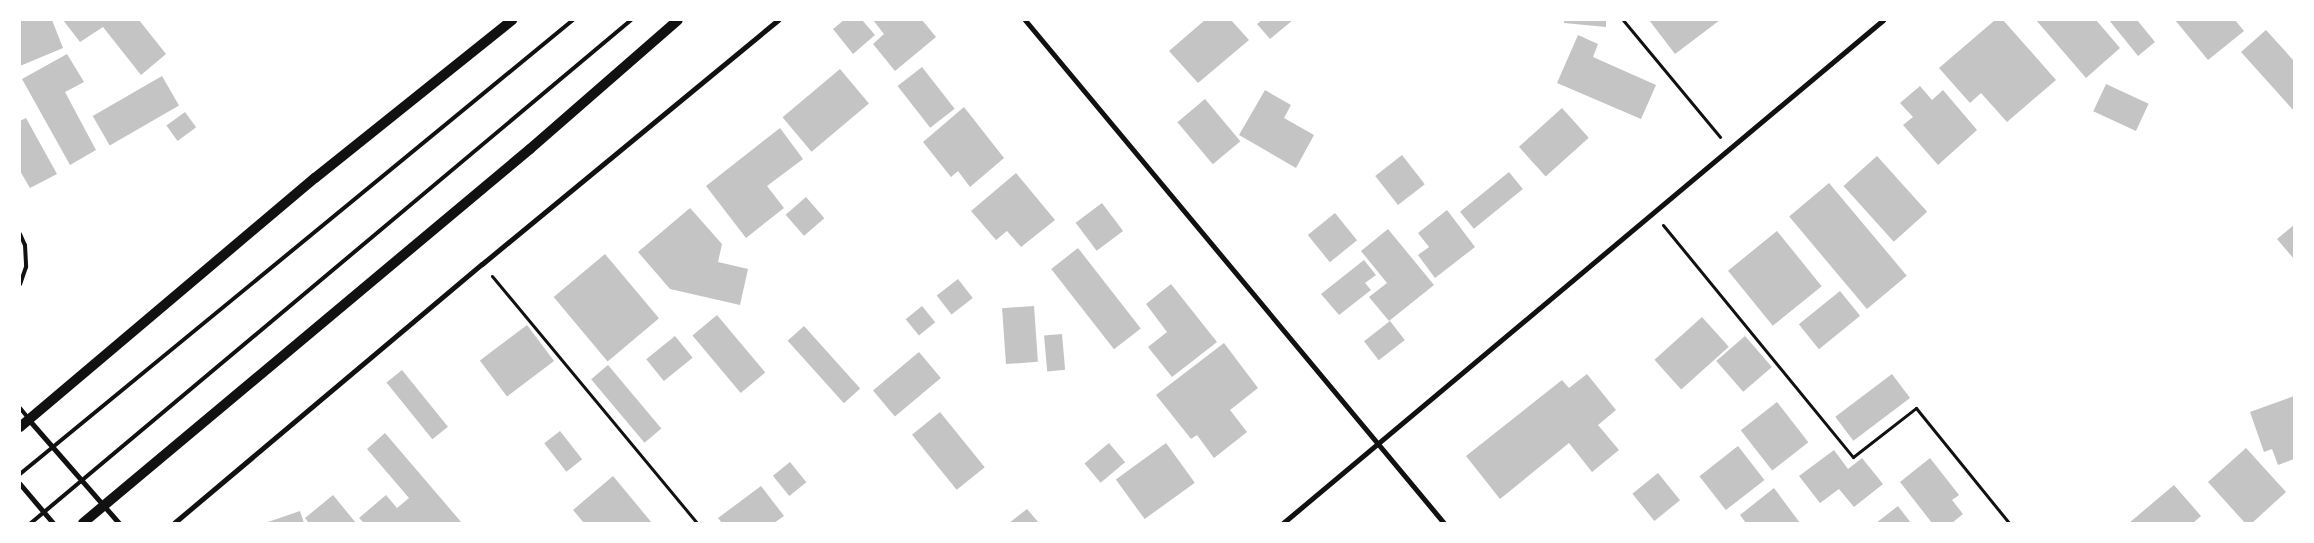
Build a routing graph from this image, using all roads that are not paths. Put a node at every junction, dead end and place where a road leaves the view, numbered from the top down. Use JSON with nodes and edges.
{"nodes":[{"id":1,"x":512,"y":20,"type":"edge"},
{"id":2,"x":573,"y":20,"type":"edge"},
{"id":3,"x":631,"y":20,"type":"edge"},
{"id":4,"x":678,"y":20,"type":"edge"},
{"id":5,"x":778,"y":20,"type":"edge"},
{"id":6,"x":1025,"y":20,"type":"edge"},
{"id":7,"x":1883,"y":20,"type":"edge"},
{"id":8,"x":20,"y":234,"type":"edge"},
{"id":9,"x":20,"y":284,"type":"edge"},
{"id":10,"x":20,"y":408,"type":"edge"},
{"id":11,"x":29,"y":420,"type":"junction"},
{"id":12,"x":20,"y":427,"type":"edge"},
{"id":13,"x":1378,"y":443,"type":"junction"},
{"id":14,"x":53,"y":446,"type":"junction"},
{"id":15,"x":20,"y":474,"type":"edge"},
{"id":16,"x":82,"y":480,"type":"junction"},
{"id":17,"x":20,"y":484,"type":"edge"},
{"id":18,"x":103,"y":506,"type":"junction"},
{"id":19,"x":43,"y":512,"type":"junction"},
{"id":20,"x":31,"y":523,"type":"edge"},
{"id":21,"x":53,"y":523,"type":"edge"},
{"id":22,"x":83,"y":523,"type":"edge"},
{"id":23,"x":119,"y":523,"type":"edge"},
{"id":24,"x":174,"y":523,"type":"edge"},
{"id":25,"x":1284,"y":523,"type":"edge"},
{"id":26,"x":1444,"y":523,"type":"edge"}],
"edges":[{"from":1,"to":11,"type":"main road"},
{"from":2,"to":14,"type":"lane"},
{"from":3,"to":16,"type":"lane"},
{"from":4,"to":18,"type":"main road"},
{"from":5,"to":24,"type":"street"},
{"from":6,"to":13,"type":"street"},
{"from":7,"to":13,"type":"street"},
{"from":8,"to":9,"type":"lane"},
{"from":10,"to":11,"type":"lane"},
{"from":11,"to":12,"type":"main road"},
{"from":11,"to":14,"type":"street"},
{"from":13,"to":25,"type":"street"},
{"from":13,"to":26,"type":"street"},
{"from":14,"to":15,"type":"lane"},
{"from":14,"to":16,"type":"street"},
{"from":16,"to":18,"type":"street"},
{"from":16,"to":19,"type":"lane"},
{"from":17,"to":19,"type":"street"},
{"from":18,"to":22,"type":"main road"},
{"from":18,"to":23,"type":"street"},
{"from":19,"to":20,"type":"lane"},
{"from":19,"to":21,"type":"street"}]}
